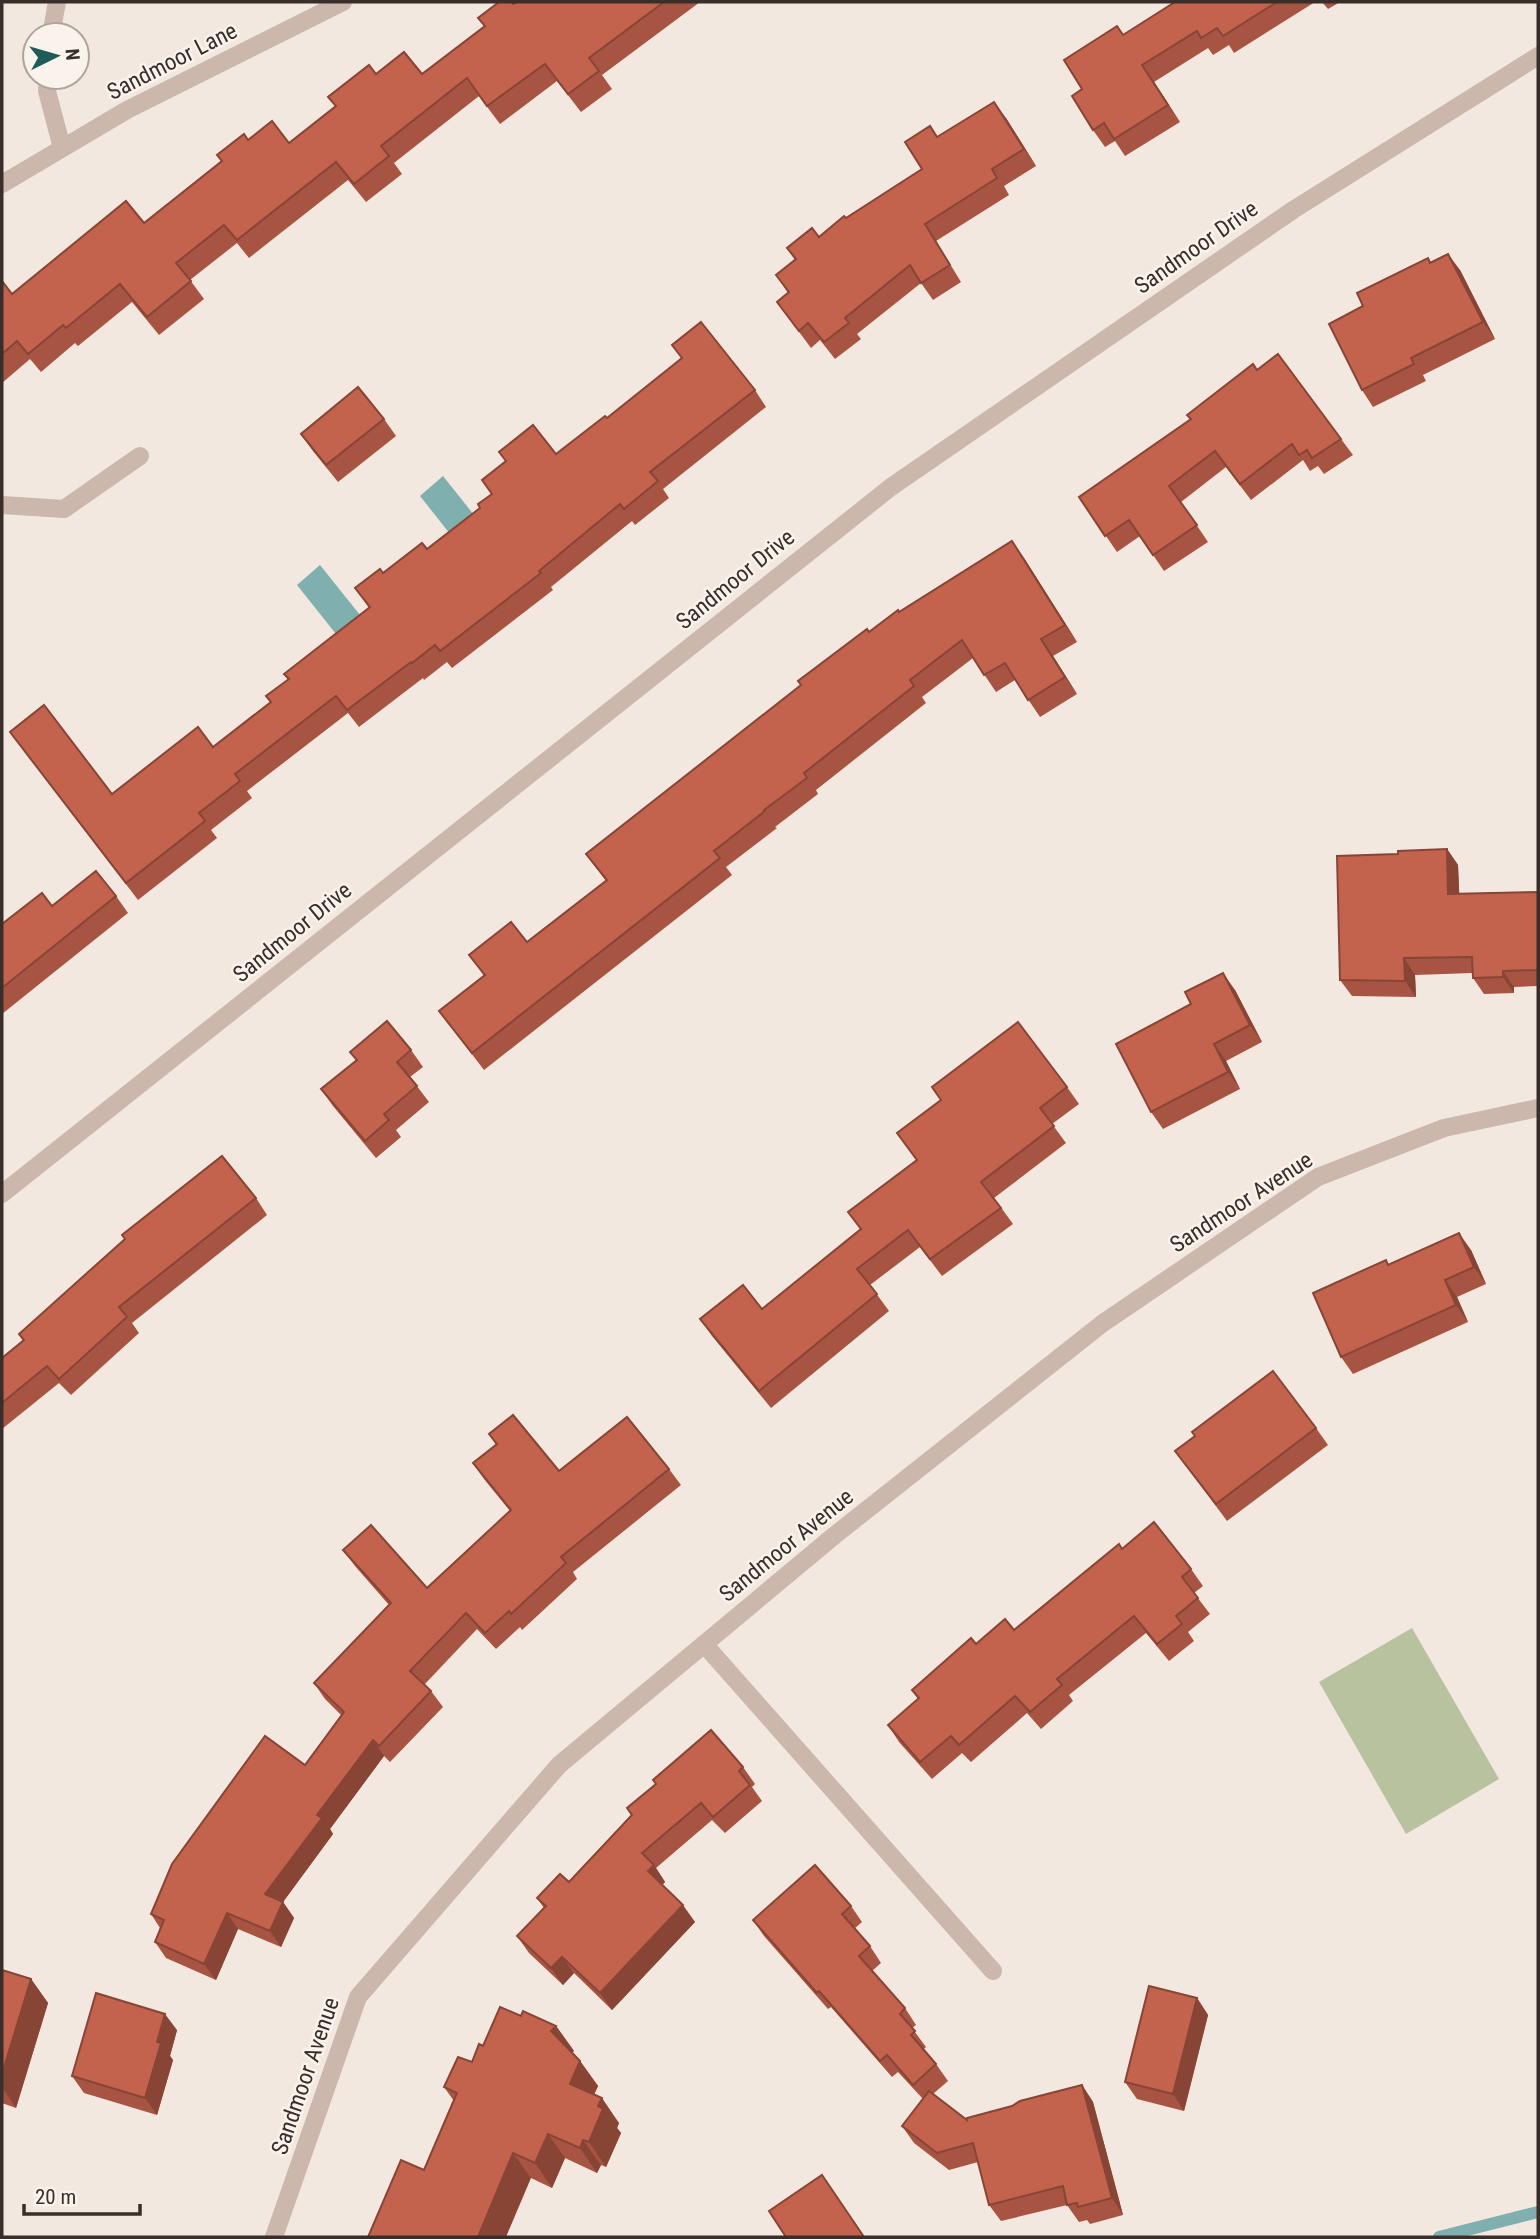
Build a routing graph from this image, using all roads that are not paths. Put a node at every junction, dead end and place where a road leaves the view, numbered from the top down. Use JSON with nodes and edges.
{"nodes":[{"id":1,"x":57,"y":2,"type":"edge"},
{"id":2,"x":343,"y":2,"type":"edge"},
{"id":3,"x":54,"y":21,"type":"edge"},
{"id":4,"x":1538,"y":56,"type":"edge"},
{"id":5,"x":47,"y":91,"type":"edge"},
{"id":6,"x":62,"y":148,"type":"junction"},
{"id":7,"x":2,"y":184,"type":"edge"},
{"id":8,"x":140,"y":456,"type":"dead end"},
{"id":9,"x":2,"y":505,"type":"edge"},
{"id":10,"x":1538,"y":1108,"type":"edge"},
{"id":11,"x":2,"y":1194,"type":"edge"},
{"id":12,"x":704,"y":1644,"type":"junction"},
{"id":13,"x":993,"y":1970,"type":"dead end"},
{"id":14,"x":274,"y":2237,"type":"edge"}],
"edges":[{"from":1,"to":3,"type":"street"},
{"from":2,"to":6,"type":"street","name":"Sandmoor Lane"},
{"from":4,"to":11,"type":"street","name":"Sandmoor Drive"},
{"from":5,"to":6,"type":"street"},
{"from":6,"to":7,"type":"street","name":"Sandmoor Lane"},
{"from":8,"to":9,"type":"street"},
{"from":10,"to":12,"type":"street","name":"Sandmoor Avenue"},
{"from":12,"to":13,"type":"street"},
{"from":12,"to":14,"type":"street","name":"Sandmoor Avenue"}]}
